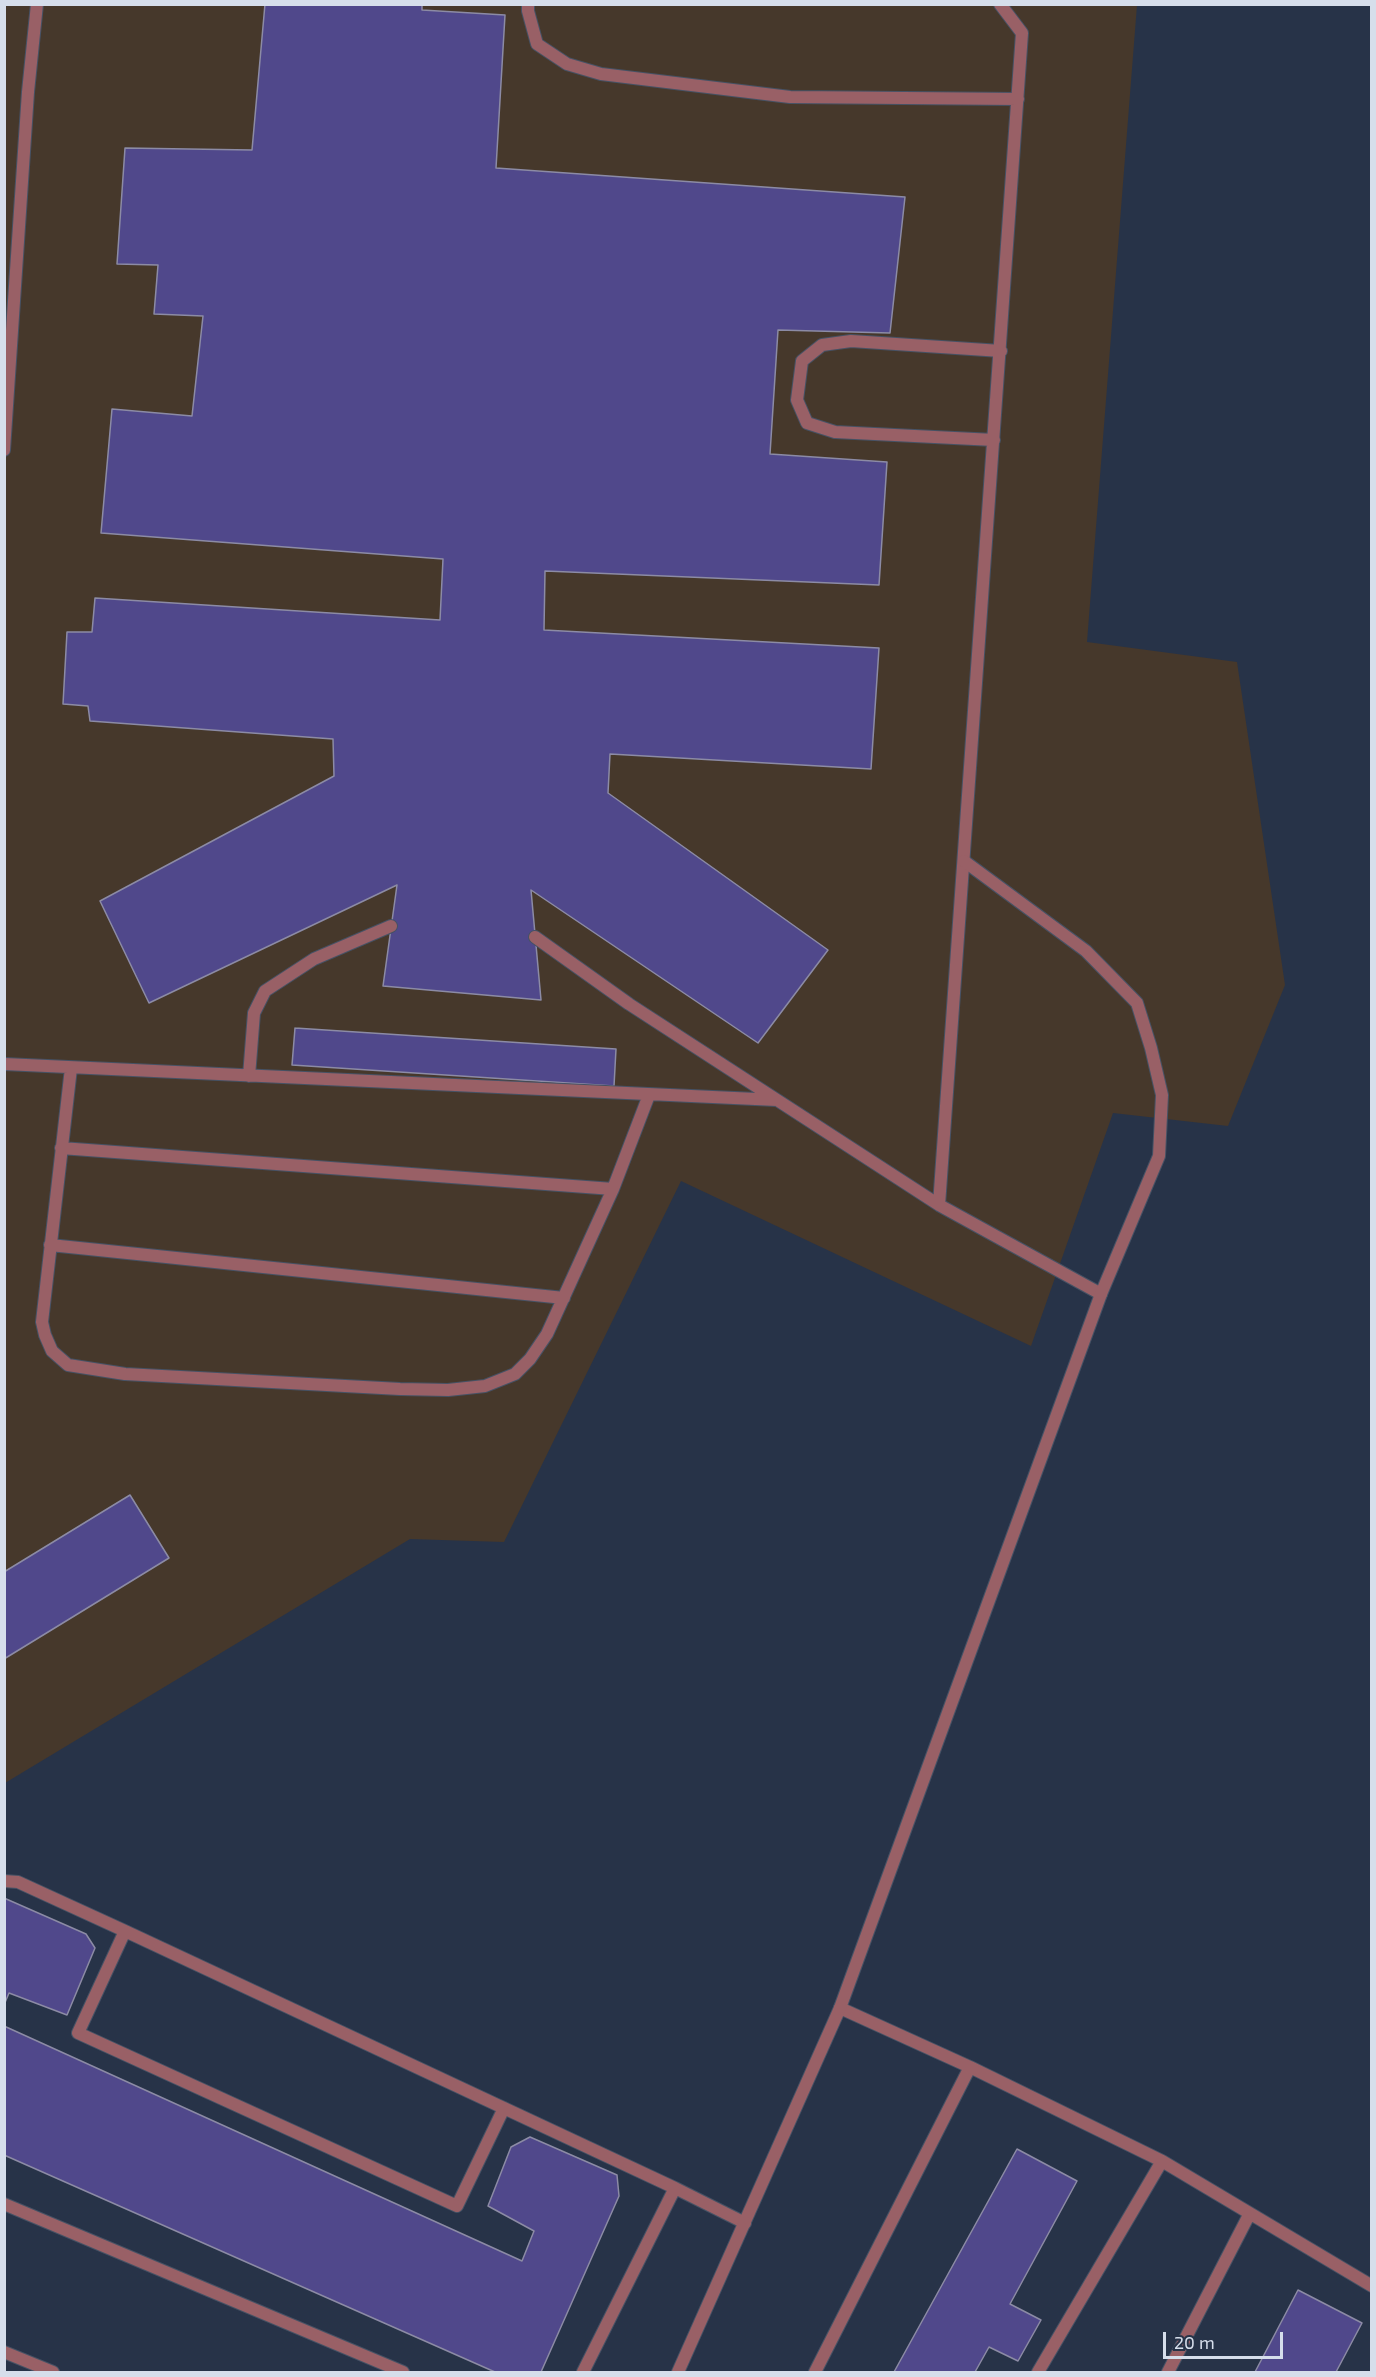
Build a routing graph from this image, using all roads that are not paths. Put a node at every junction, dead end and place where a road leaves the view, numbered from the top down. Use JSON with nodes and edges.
{"nodes":[{"id":1,"x":37,"y":4,"type":"edge"},
{"id":2,"x":528,"y":4,"type":"edge"},
{"id":3,"x":1000,"y":4,"type":"edge"},
{"id":4,"x":1018,"y":99,"type":"junction"},
{"id":5,"x":1001,"y":351,"type":"junction"},
{"id":6,"x":993,"y":440,"type":"junction"},
{"id":7,"x":4,"y":450,"type":"edge"},
{"id":8,"x":964,"y":861,"type":"junction"},
{"id":9,"x":392,"y":926,"type":"dead end"},
{"id":10,"x":535,"y":937,"type":"dead end"},
{"id":11,"x":4,"y":1064,"type":"edge"},
{"id":12,"x":71,"y":1068,"type":"junction"},
{"id":13,"x":249,"y":1076,"type":"junction"},
{"id":14,"x":649,"y":1095,"type":"junction"},
{"id":15,"x":777,"y":1100,"type":"junction"},
{"id":16,"x":61,"y":1148,"type":"junction"},
{"id":17,"x":614,"y":1189,"type":"junction"},
{"id":18,"x":939,"y":1205,"type":"junction"},
{"id":19,"x":50,"y":1245,"type":"junction"},
{"id":20,"x":1101,"y":1294,"type":"junction"},
{"id":21,"x":564,"y":1298,"type":"junction"},
{"id":22,"x":4,"y":1881,"type":"edge"},
{"id":23,"x":125,"y":1931,"type":"junction"},
{"id":24,"x":840,"y":2008,"type":"junction"},
{"id":25,"x":970,"y":2067,"type":"junction"},
{"id":26,"x":504,"y":2108,"type":"junction"},
{"id":27,"x":1162,"y":2162,"type":"junction"},
{"id":28,"x":675,"y":2188,"type":"junction"},
{"id":29,"x":4,"y":2204,"type":"edge"},
{"id":30,"x":1249,"y":2215,"type":"junction"},
{"id":31,"x":745,"y":2223,"type":"junction"},
{"id":32,"x":1371,"y":2286,"type":"edge"},
{"id":33,"x":4,"y":2352,"type":"edge"},
{"id":34,"x":53,"y":2373,"type":"edge"},
{"id":35,"x":404,"y":2373,"type":"edge"},
{"id":36,"x":583,"y":2373,"type":"edge"},
{"id":37,"x":678,"y":2373,"type":"edge"},
{"id":38,"x":815,"y":2373,"type":"edge"},
{"id":39,"x":1038,"y":2373,"type":"edge"},
{"id":40,"x":1168,"y":2373,"type":"edge"}],
"edges":[{"from":1,"to":7,"type":"street"},
{"from":2,"to":4,"type":"street"},
{"from":3,"to":4,"type":"street"},
{"from":4,"to":5,"type":"street"},
{"from":5,"to":6,"type":"street"},
{"from":5,"to":6,"type":"street"},
{"from":6,"to":8,"type":"street"},
{"from":8,"to":18,"type":"street"},
{"from":8,"to":20,"type":"street"},
{"from":9,"to":13,"type":"street"},
{"from":10,"to":15,"type":"street"},
{"from":11,"to":12,"type":"street"},
{"from":12,"to":13,"type":"street"},
{"from":12,"to":16,"type":"street"},
{"from":13,"to":14,"type":"street"},
{"from":14,"to":15,"type":"street"},
{"from":14,"to":17,"type":"street"},
{"from":15,"to":18,"type":"street"},
{"from":16,"to":17,"type":"street"},
{"from":16,"to":19,"type":"street"},
{"from":17,"to":21,"type":"street"},
{"from":18,"to":20,"type":"street"},
{"from":19,"to":21,"type":"street"},
{"from":19,"to":21,"type":"street"},
{"from":20,"to":24,"type":"street"},
{"from":22,"to":23,"type":"street"},
{"from":23,"to":26,"type":"street"},
{"from":23,"to":26,"type":"street"},
{"from":24,"to":25,"type":"street"},
{"from":24,"to":31,"type":"street"},
{"from":25,"to":27,"type":"street"},
{"from":25,"to":38,"type":"street"},
{"from":26,"to":28,"type":"street"},
{"from":27,"to":30,"type":"street"},
{"from":27,"to":39,"type":"street"},
{"from":28,"to":31,"type":"street"},
{"from":28,"to":36,"type":"street"},
{"from":29,"to":35,"type":"street"},
{"from":30,"to":32,"type":"street"},
{"from":30,"to":40,"type":"street"},
{"from":31,"to":37,"type":"street"},
{"from":33,"to":34,"type":"street"}]}
